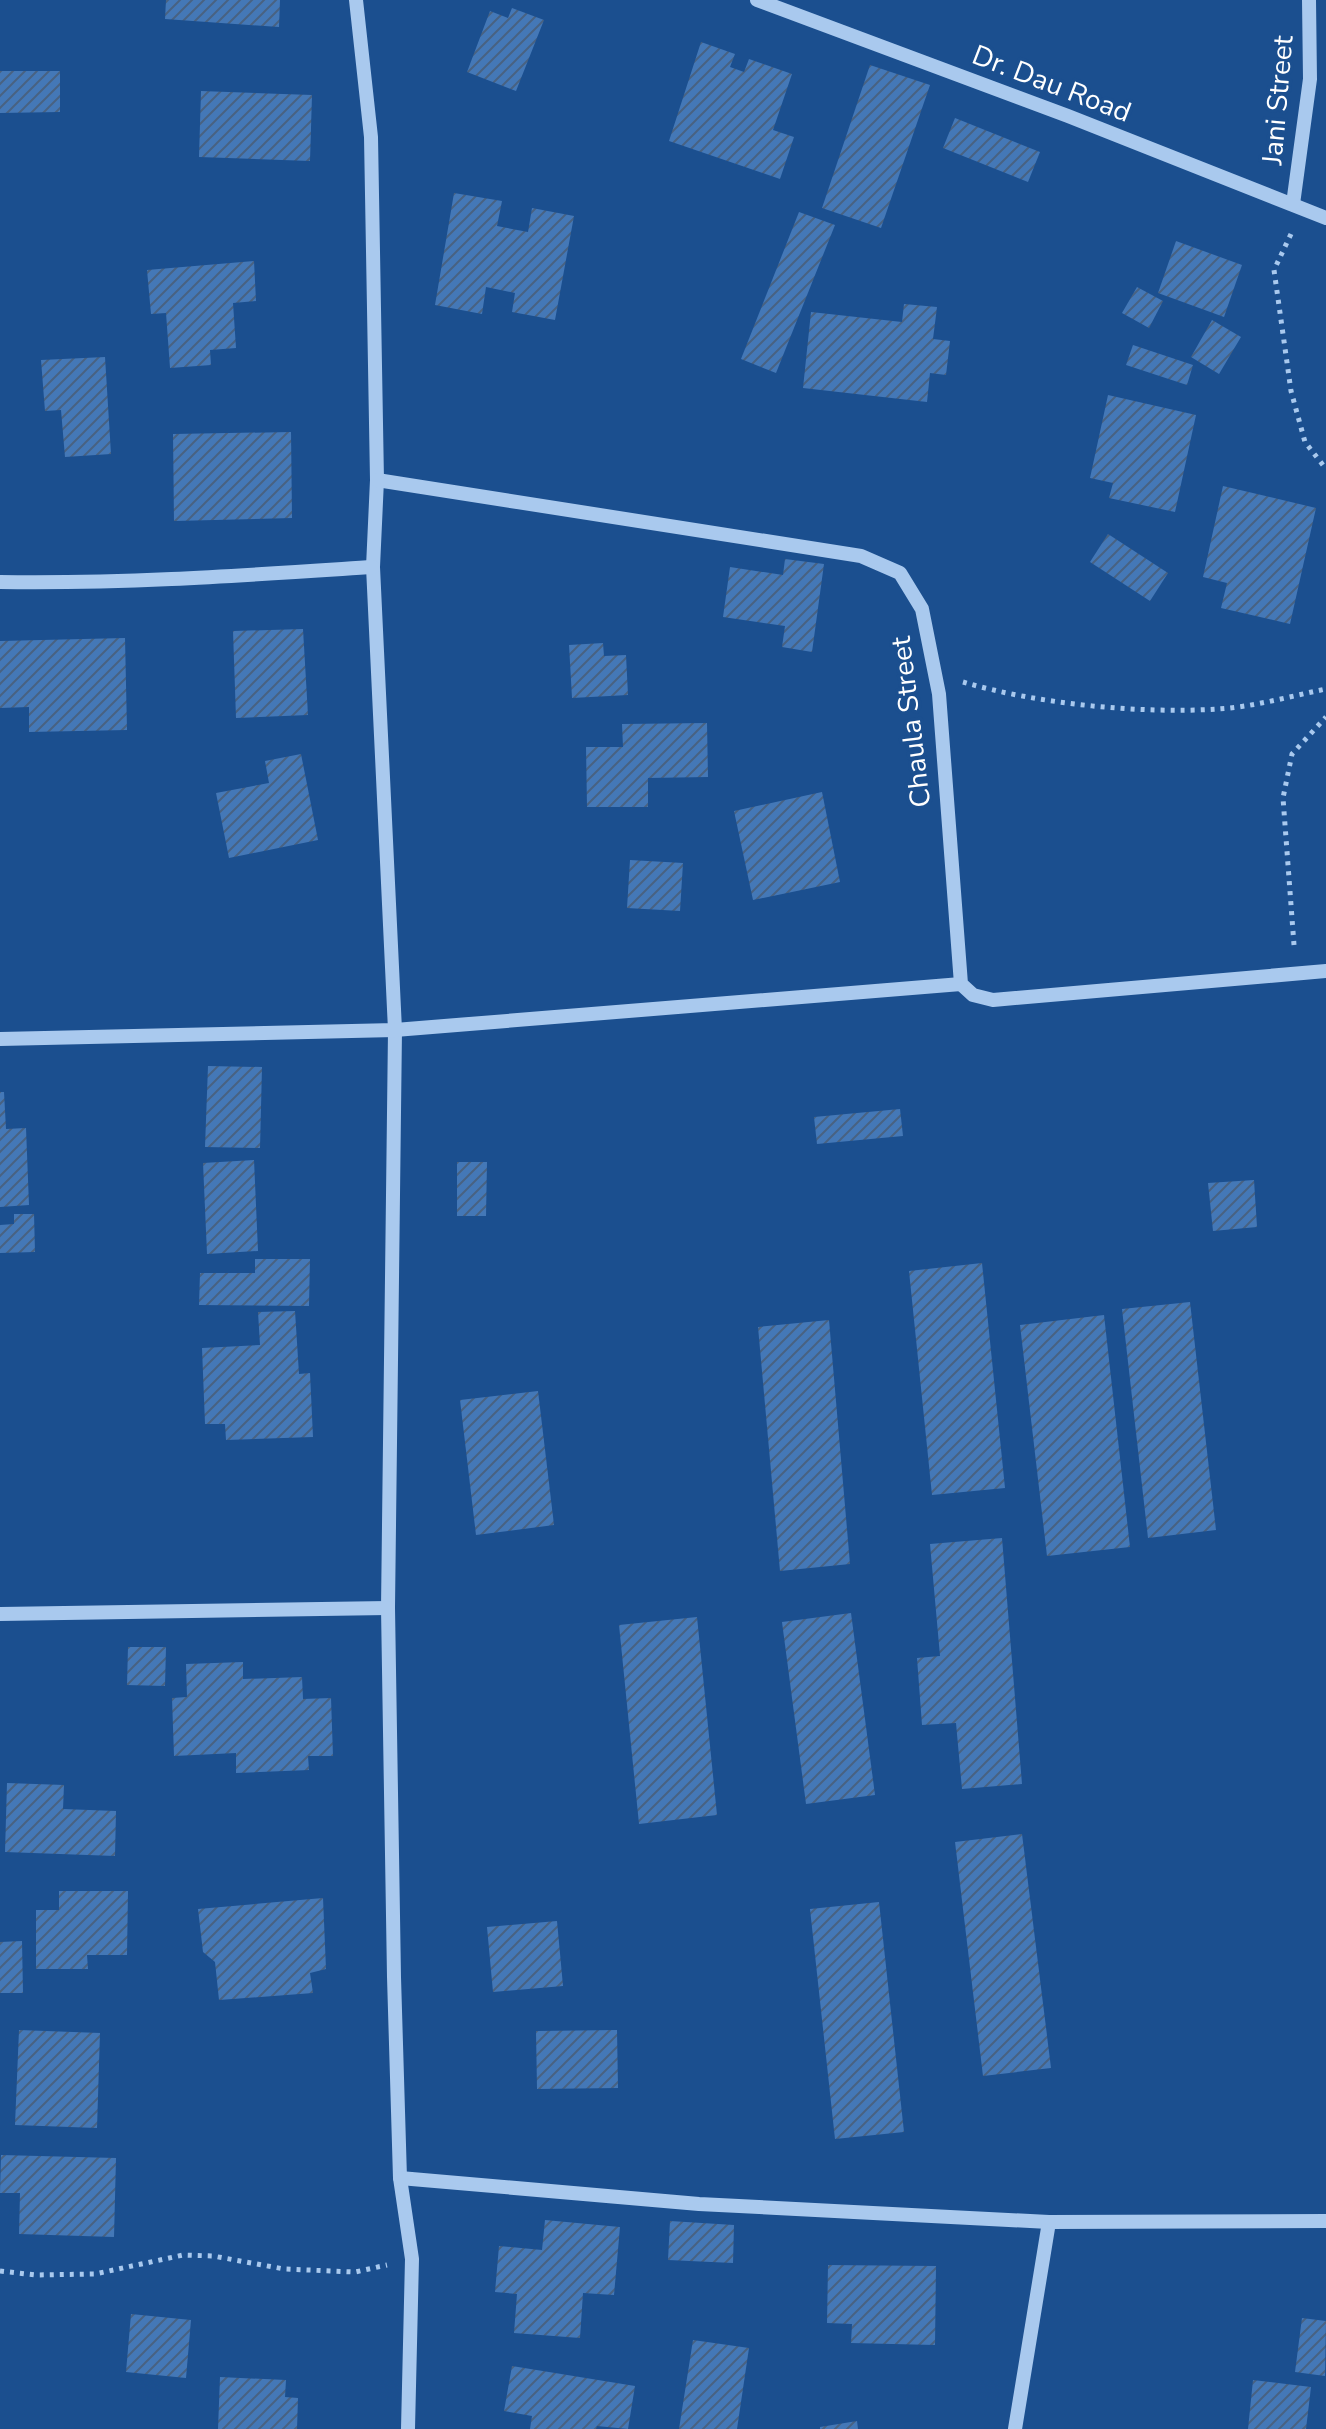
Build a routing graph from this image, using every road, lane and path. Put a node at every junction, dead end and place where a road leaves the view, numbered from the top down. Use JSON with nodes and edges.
{"nodes":[{"id":1,"x":356,"y":0,"type":"edge"},
{"id":2,"x":757,"y":0,"type":"edge"},
{"id":3,"x":1309,"y":0,"type":"edge"},
{"id":4,"x":1300,"y":207,"type":"junction"},
{"id":5,"x":1326,"y":218,"type":"edge"},
{"id":6,"x":1326,"y":469,"type":"edge"},
{"id":7,"x":377,"y":480,"type":"junction"},
{"id":8,"x":373,"y":567,"type":"junction"},
{"id":9,"x":0,"y":582,"type":"edge"},
{"id":10,"x":934,"y":673,"type":"junction"},
{"id":11,"x":1326,"y":689,"type":"edge"},
{"id":12,"x":1326,"y":717,"type":"edge"},
{"id":13,"x":1326,"y":971,"type":"edge"},
{"id":14,"x":1296,"y":973,"type":"junction"},
{"id":15,"x":961,"y":984,"type":"junction"},
{"id":16,"x":395,"y":1030,"type":"junction"},
{"id":17,"x":0,"y":1039,"type":"edge"},
{"id":18,"x":388,"y":1608,"type":"junction"},
{"id":19,"x":0,"y":1614,"type":"edge"},
{"id":20,"x":400,"y":2178,"type":"junction"},
{"id":21,"x":1326,"y":2221,"type":"edge"},
{"id":22,"x":1049,"y":2222,"type":"junction"},
{"id":23,"x":412,"y":2259,"type":"junction"},
{"id":24,"x":0,"y":2271,"type":"edge"},
{"id":25,"x":408,"y":2429,"type":"edge"},
{"id":26,"x":1015,"y":2429,"type":"edge"}],
"edges":[{"from":1,"to":7,"type":"street"},
{"from":2,"to":4,"type":"street","name":"Dr. Dau Road"},
{"from":3,"to":4,"type":"street","name":"Jani Street"},
{"from":4,"to":5,"type":"street","name":"Dr. Dau Road"},
{"from":4,"to":6,"type":"path"},
{"from":7,"to":8,"type":"street"},
{"from":7,"to":10,"type":"street","name":"Chaula Street"},
{"from":8,"to":9,"type":"street"},
{"from":8,"to":16,"type":"street"},
{"from":10,"to":11,"type":"path"},
{"from":10,"to":15,"type":"street","name":"Chaula Street"},
{"from":12,"to":14,"type":"path"},
{"from":13,"to":14,"type":"street"},
{"from":14,"to":15,"type":"street"},
{"from":15,"to":16,"type":"street"},
{"from":16,"to":17,"type":"street"},
{"from":16,"to":18,"type":"street"},
{"from":18,"to":19,"type":"street"},
{"from":18,"to":20,"type":"street"},
{"from":20,"to":22,"type":"street"},
{"from":20,"to":23,"type":"street"},
{"from":21,"to":22,"type":"street"},
{"from":22,"to":26,"type":"street"},
{"from":23,"to":24,"type":"path"},
{"from":23,"to":25,"type":"street"}]}
